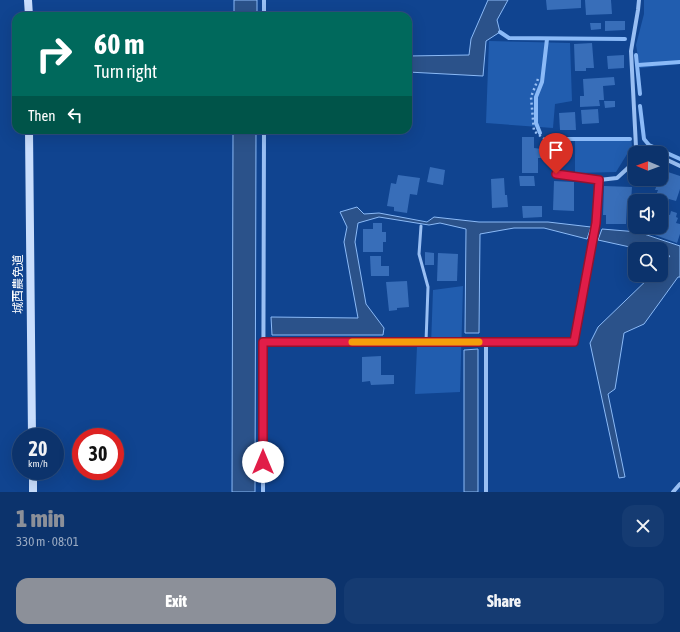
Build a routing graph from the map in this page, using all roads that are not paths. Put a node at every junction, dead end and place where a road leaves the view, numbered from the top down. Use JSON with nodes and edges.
{"nodes":[{"id":1,"x":28,"y":0,"type":"edge"},
{"id":2,"x":264,"y":0,"type":"edge"},
{"id":3,"x":639,"y":0,"type":"edge"},
{"id":4,"x":29,"y":12,"type":"edge"},
{"id":5,"x":264,"y":12,"type":"edge"},
{"id":6,"x":29,"y":134,"type":"edge"},
{"id":7,"x":264,"y":134,"type":"edge"},
{"id":8,"x":636,"y":146,"type":"edge"},
{"id":9,"x":555,"y":151,"type":"road end"},
{"id":10,"x":668,"y":160,"type":"edge"},
{"id":11,"x":680,"y":166,"type":"edge"},
{"id":12,"x":628,"y":168,"type":"edge"},
{"id":13,"x":599,"y":180,"type":"junction"},
{"id":14,"x":421,"y":226,"type":"dead end"},
{"id":15,"x":263,"y":342,"type":"junction"},
{"id":16,"x":426,"y":342,"type":"junction"},
{"id":17,"x":486,"y":342,"type":"junction"},
{"id":18,"x":32,"y":428,"type":"edge"},
{"id":19,"x":32,"y":480,"type":"edge"},
{"id":20,"x":680,"y":484,"type":"edge"},
{"id":21,"x":33,"y":492,"type":"edge"},
{"id":22,"x":263,"y":492,"type":"edge"},
{"id":23,"x":486,"y":492,"type":"edge"},
{"id":24,"x":673,"y":492,"type":"edge"}],
"edges":[{"from":1,"to":4,"type":"street"},
{"from":2,"to":5,"type":"street"},
{"from":3,"to":8,"type":"street"},
{"from":6,"to":18,"type":"street","name":"城西農免道"},
{"from":7,"to":15,"type":"street"},
{"from":9,"to":13,"type":"lane"},
{"from":10,"to":11,"type":"street"},
{"from":12,"to":13,"type":"street"},
{"from":13,"to":17,"type":"street"},
{"from":14,"to":16,"type":"lane"},
{"from":15,"to":16,"type":"street"},
{"from":15,"to":22,"type":"street"},
{"from":16,"to":17,"type":"street"},
{"from":17,"to":23,"type":"street"},
{"from":19,"to":21,"type":"street"},
{"from":20,"to":24,"type":"street"}]}
